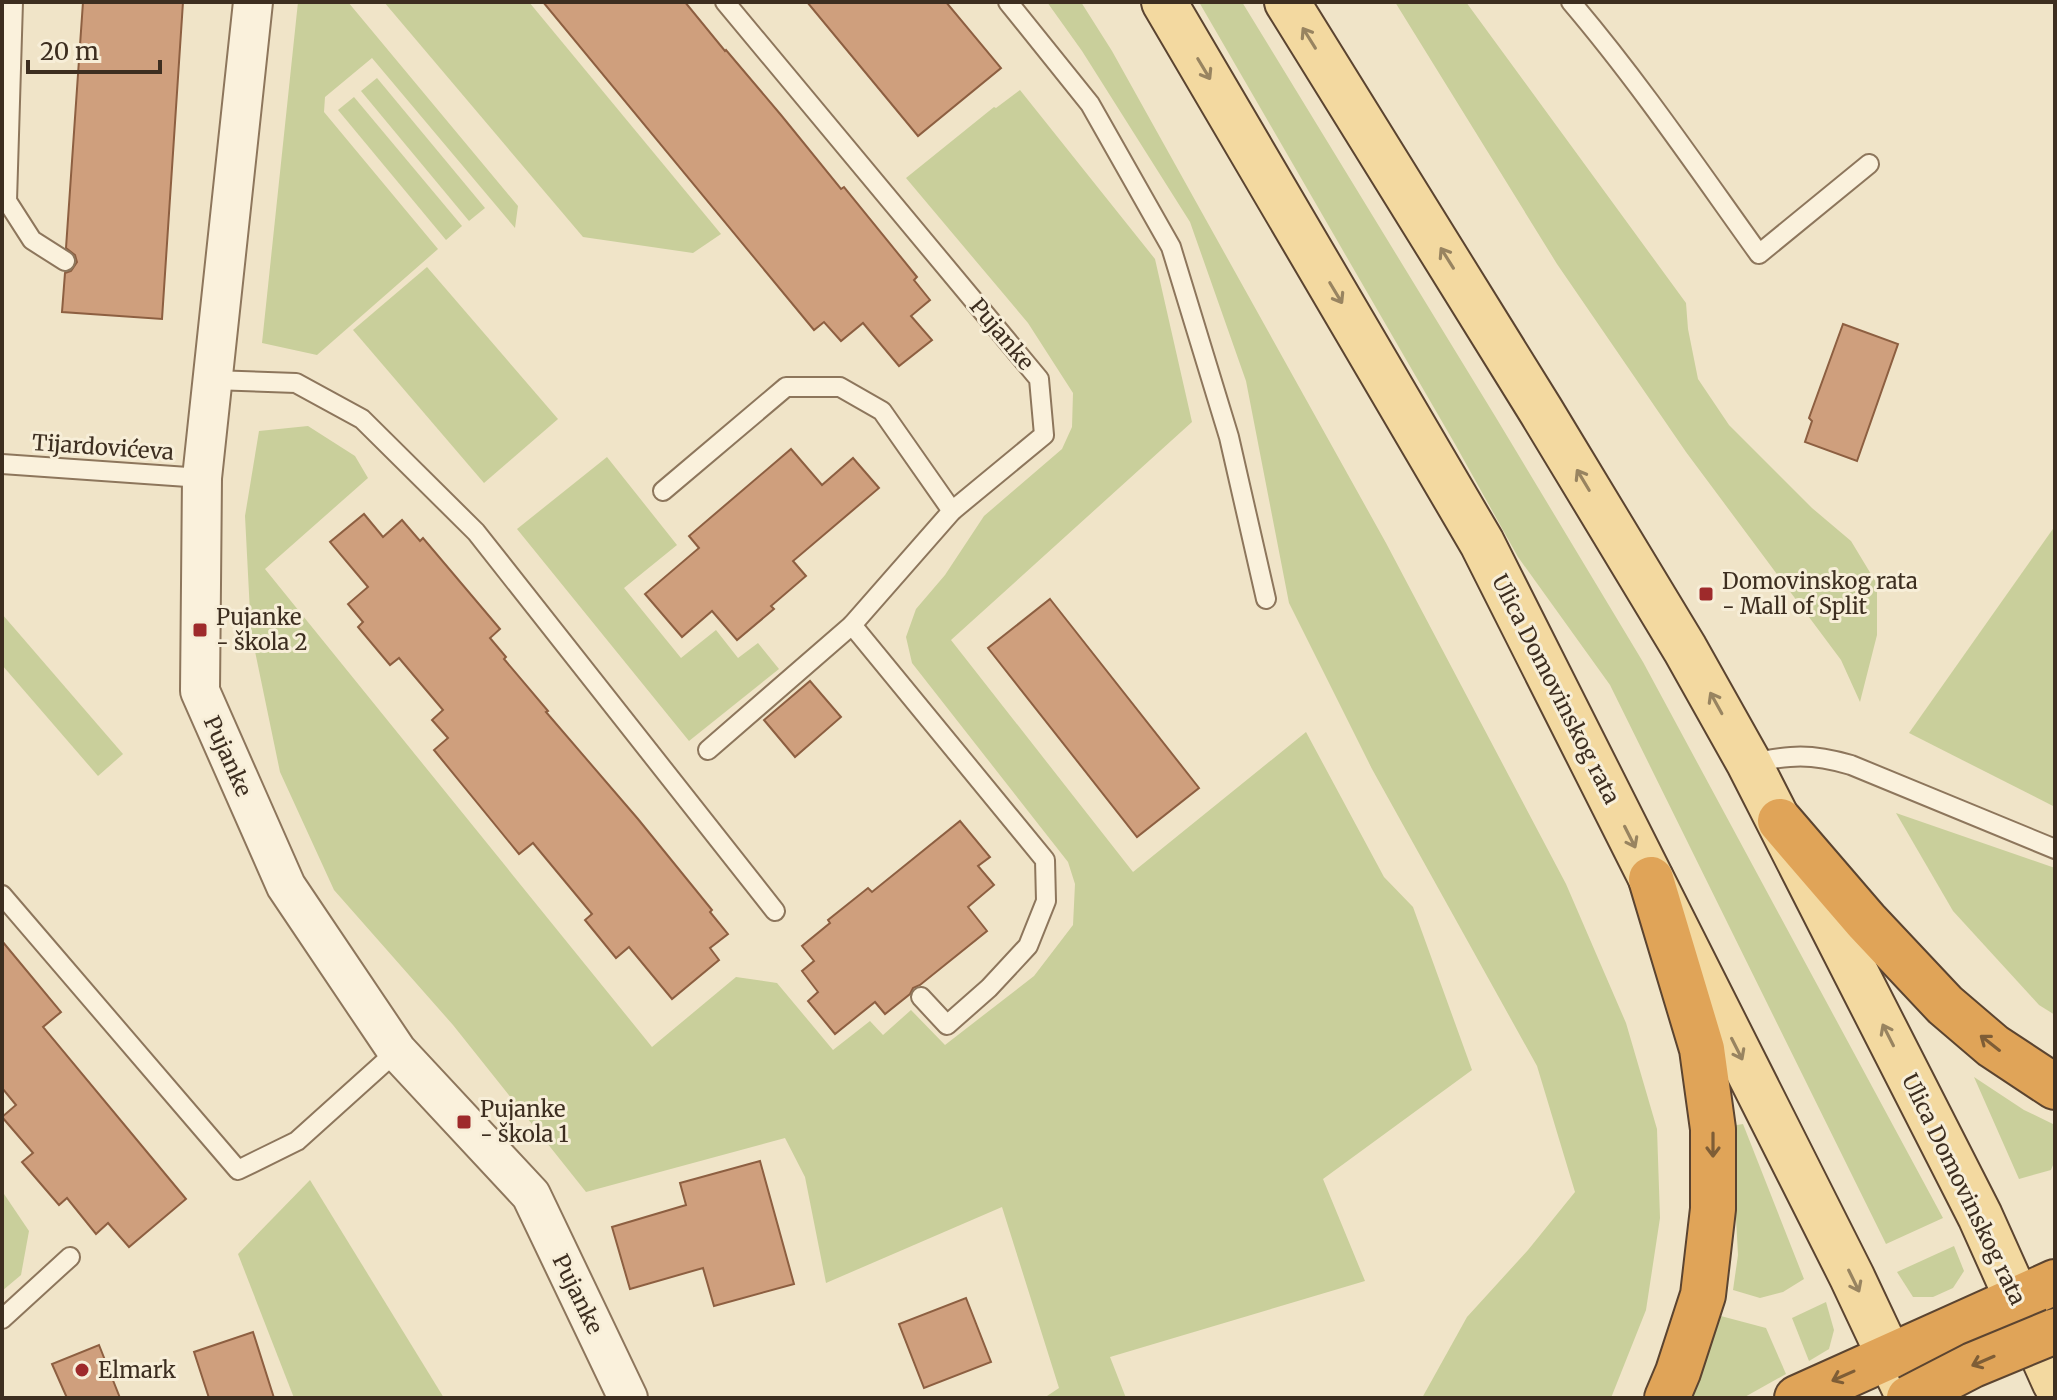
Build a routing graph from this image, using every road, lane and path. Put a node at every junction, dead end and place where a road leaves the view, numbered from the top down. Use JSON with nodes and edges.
{"nodes":[{"id":1,"x":13,"y":2,"type":"edge"},
{"id":2,"x":253,"y":2,"type":"edge"},
{"id":3,"x":725,"y":2,"type":"edge"},
{"id":4,"x":1008,"y":2,"type":"edge"},
{"id":5,"x":1164,"y":2,"type":"edge"},
{"id":6,"x":1287,"y":2,"type":"edge"},
{"id":7,"x":1571,"y":2,"type":"edge"},
{"id":8,"x":1869,"y":164,"type":"dead end"},
{"id":9,"x":65,"y":261,"type":"dead end"},
{"id":10,"x":212,"y":380,"type":"junction"},
{"id":11,"x":2,"y":464,"type":"edge"},
{"id":12,"x":202,"y":478,"type":"junction"},
{"id":13,"x":663,"y":491,"type":"dead end"},
{"id":14,"x":952,"y":511,"type":"junction"},
{"id":15,"x":1266,"y":599,"type":"dead end"},
{"id":16,"x":852,"y":625,"type":"junction"},
{"id":17,"x":708,"y":750,"type":"dead end"},
{"id":18,"x":1749,"y":763,"type":"junction"},
{"id":19,"x":1780,"y":821,"type":"junction"},
{"id":20,"x":2055,"y":849,"type":"edge"},
{"id":21,"x":1651,"y":879,"type":"junction"},
{"id":22,"x":2,"y":895,"type":"edge"},
{"id":23,"x":775,"y":911,"type":"dead end"},
{"id":24,"x":921,"y":997,"type":"dead end"},
{"id":25,"x":397,"y":1051,"type":"junction"},
{"id":26,"x":2055,"y":1087,"type":"edge"},
{"id":27,"x":70,"y":1257,"type":"dead end"},
{"id":28,"x":2036,"y":1290,"type":"edge"},
{"id":29,"x":2,"y":1319,"type":"edge"},
{"id":30,"x":2055,"y":1331,"type":"edge"},
{"id":31,"x":1889,"y":1356,"type":"junction"},
{"id":32,"x":2055,"y":1383,"type":"edge"},
{"id":33,"x":628,"y":1398,"type":"edge"},
{"id":34,"x":1667,"y":1398,"type":"edge"},
{"id":35,"x":1797,"y":1398,"type":"edge"},
{"id":36,"x":1909,"y":1398,"type":"edge"}],
"edges":[{"from":1,"to":9,"type":"lane"},
{"from":2,"to":10,"type":"street","name":"Pujanke"},
{"from":3,"to":14,"type":"lane","name":"Pujanke"},
{"from":4,"to":15,"type":"lane"},
{"from":5,"to":21,"type":"main road","name":"Ulica Domovinskog rata","one_way":true},
{"from":18,"to":6,"type":"main road","name":"Ulica Domovinskog rata","one_way":true},
{"from":7,"to":8,"type":"lane"},
{"from":10,"to":12,"type":"street","name":"Pujanke"},
{"from":10,"to":23,"type":"lane"},
{"from":11,"to":12,"type":"lane","name":"Tijardovićeva"},
{"from":12,"to":25,"type":"street","name":"Pujanke"},
{"from":13,"to":14,"type":"lane"},
{"from":14,"to":16,"type":"lane","name":"Pujanke"},
{"from":16,"to":17,"type":"lane","name":"Pujanke"},
{"from":16,"to":24,"type":"lane"},
{"from":18,"to":19,"type":"main road","name":"Ulica Domovinskog rata"},
{"from":18,"to":20,"type":"lane"},
{"from":26,"to":19,"type":"highway","one_way":true},
{"from":28,"to":19,"type":"main road","name":"Ulica Domovinskog rata","one_way":true},
{"from":21,"to":31,"type":"main road","name":"Ulica Domovinskog rata","one_way":true},
{"from":21,"to":34,"type":"highway","one_way":true},
{"from":22,"to":25,"type":"lane"},
{"from":25,"to":33,"type":"street","name":"Pujanke"},
{"from":27,"to":29,"type":"lane"},
{"from":28,"to":31,"type":"highway"},
{"from":28,"to":32,"type":"main road","name":"Ulica Domovinskog rata"},
{"from":30,"to":36,"type":"highway","one_way":true,"bridge":true},
{"from":31,"to":35,"type":"highway","one_way":true},
{"from":31,"to":36,"type":"main road","name":"Ulica Domovinskog rata"}]}
